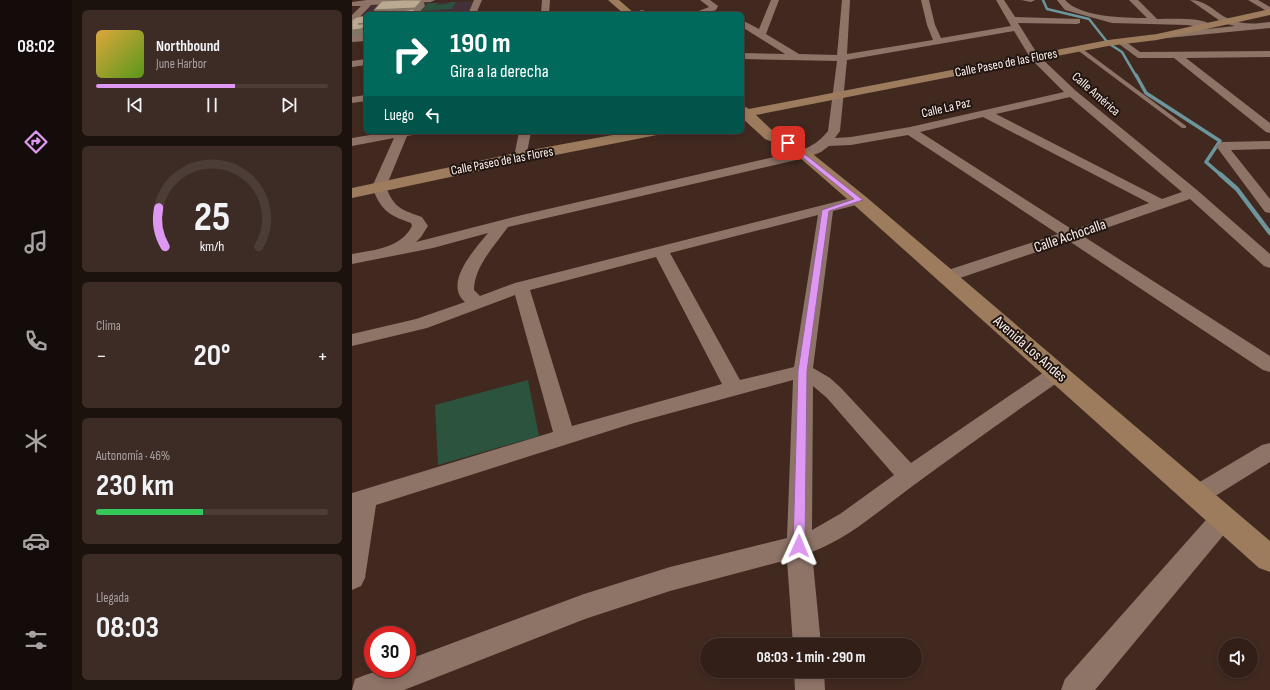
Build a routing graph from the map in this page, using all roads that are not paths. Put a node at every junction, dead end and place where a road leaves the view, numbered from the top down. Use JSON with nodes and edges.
{"nodes":[{"id":1,"x":431,"y":0,"type":"edge"},
{"id":2,"x":478,"y":0,"type":"edge"},
{"id":3,"x":546,"y":0,"type":"edge"},
{"id":4,"x":613,"y":0,"type":"edge"},
{"id":5,"x":627,"y":0,"type":"edge"},
{"id":6,"x":704,"y":0,"type":"edge"},
{"id":7,"x":775,"y":0,"type":"edge"},
{"id":8,"x":846,"y":0,"type":"edge"},
{"id":9,"x":925,"y":0,"type":"edge"},
{"id":10,"x":1000,"y":0,"type":"edge"},
{"id":11,"x":1025,"y":0,"type":"edge"},
{"id":12,"x":1031,"y":0,"type":"edge"},
{"id":13,"x":1061,"y":0,"type":"edge"},
{"id":14,"x":1133,"y":0,"type":"edge"},
{"id":15,"x":1194,"y":0,"type":"edge"},
{"id":16,"x":1252,"y":0,"type":"edge"},
{"id":17,"x":371,"y":2,"type":"edge"},
{"id":18,"x":352,"y":4,"type":"edge"},
{"id":19,"x":473,"y":12,"type":"edge"},
{"id":20,"x":545,"y":12,"type":"edge"},
{"id":21,"x":628,"y":12,"type":"edge"},
{"id":22,"x":638,"y":12,"type":"edge"},
{"id":23,"x":704,"y":12,"type":"edge"},
{"id":24,"x":1270,"y":12,"type":"edge"},
{"id":25,"x":352,"y":20,"type":"edge"},
{"id":26,"x":1154,"y":20,"type":"junction"},
{"id":27,"x":1077,"y":21,"type":"dead end"},
{"id":28,"x":1014,"y":24,"type":"junction"},
{"id":29,"x":744,"y":25,"type":"edge"},
{"id":30,"x":1207,"y":25,"type":"junction"},
{"id":31,"x":1270,"y":25,"type":"edge"},
{"id":32,"x":1225,"y":26,"type":"junction"},
{"id":33,"x":761,"y":35,"type":"junction"},
{"id":34,"x":1160,"y":36,"type":"junction"},
{"id":35,"x":364,"y":38,"type":"edge"},
{"id":36,"x":1237,"y":38,"type":"dead end"},
{"id":37,"x":352,"y":39,"type":"edge"},
{"id":38,"x":938,"y":41,"type":"junction"},
{"id":39,"x":1122,"y":42,"type":"junction"},
{"id":40,"x":1249,"y":46,"type":"dead end"},
{"id":41,"x":1078,"y":48,"type":"junction"},
{"id":42,"x":1266,"y":54,"type":"edge"},
{"id":43,"x":1177,"y":55,"type":"junction"},
{"id":44,"x":744,"y":56,"type":"edge"},
{"id":45,"x":798,"y":57,"type":"junction"},
{"id":46,"x":1034,"y":57,"type":"junction"},
{"id":47,"x":842,"y":58,"type":"junction"},
{"id":48,"x":1270,"y":60,"type":"edge"},
{"id":49,"x":364,"y":62,"type":"edge"},
{"id":50,"x":352,"y":64,"type":"edge"},
{"id":51,"x":364,"y":69,"type":"edge"},
{"id":52,"x":352,"y":70,"type":"edge"},
{"id":53,"x":1072,"y":93,"type":"junction"},
{"id":54,"x":839,"y":96,"type":"junction"},
{"id":55,"x":364,"y":98,"type":"edge"},
{"id":56,"x":352,"y":100,"type":"edge"},
{"id":57,"x":745,"y":109,"type":"edge"},
{"id":58,"x":763,"y":110,"type":"junction"},
{"id":59,"x":984,"y":114,"type":"junction"},
{"id":60,"x":1184,"y":127,"type":"dead end"},
{"id":61,"x":1270,"y":129,"type":"edge"},
{"id":62,"x":910,"y":131,"type":"junction"},
{"id":63,"x":394,"y":134,"type":"edge"},
{"id":64,"x":404,"y":134,"type":"edge"},
{"id":65,"x":525,"y":134,"type":"edge"},
{"id":66,"x":641,"y":134,"type":"edge"},
{"id":67,"x":787,"y":136,"type":"junction"},
{"id":68,"x":352,"y":142,"type":"edge"},
{"id":69,"x":826,"y":142,"type":"junction"},
{"id":70,"x":1270,"y":145,"type":"edge"},
{"id":71,"x":520,"y":157,"type":"junction"},
{"id":72,"x":379,"y":187,"type":"junction"},
{"id":73,"x":1253,"y":187,"type":"junction"},
{"id":74,"x":1270,"y":187,"type":"edge"},
{"id":75,"x":352,"y":193,"type":"edge"},
{"id":76,"x":1192,"y":193,"type":"junction"},
{"id":77,"x":859,"y":200,"type":"junction"},
{"id":78,"x":1162,"y":204,"type":"junction"},
{"id":79,"x":1270,"y":209,"type":"edge"},
{"id":80,"x":826,"y":210,"type":"junction"},
{"id":81,"x":503,"y":224,"type":"junction"},
{"id":82,"x":1072,"y":235,"type":"junction"},
{"id":83,"x":395,"y":251,"type":"junction"},
{"id":84,"x":662,"y":251,"type":"junction"},
{"id":85,"x":352,"y":259,"type":"edge"},
{"id":86,"x":1270,"y":262,"type":"edge"},
{"id":87,"x":948,"y":276,"type":"junction"},
{"id":88,"x":521,"y":287,"type":"junction"},
{"id":89,"x":478,"y":303,"type":"junction"},
{"id":90,"x":352,"y":340,"type":"edge"},
{"id":91,"x":1270,"y":365,"type":"edge"},
{"id":92,"x":803,"y":371,"type":"junction"},
{"id":93,"x":1057,"y":373,"type":"junction"},
{"id":94,"x":734,"y":387,"type":"junction"},
{"id":95,"x":565,"y":437,"type":"junction"},
{"id":96,"x":1270,"y":451,"type":"edge"},
{"id":97,"x":909,"y":476,"type":"junction"},
{"id":98,"x":1196,"y":496,"type":"junction"},
{"id":99,"x":358,"y":500,"type":"edge"},
{"id":100,"x":1222,"y":519,"type":"junction"},
{"id":101,"x":799,"y":546,"type":"junction"},
{"id":102,"x":1270,"y":559,"type":"edge"},
{"id":103,"x":352,"y":578,"type":"edge"},
{"id":104,"x":806,"y":638,"type":"edge"},
{"id":105,"x":809,"y":678,"type":"edge"},
{"id":106,"x":391,"y":685,"type":"edge"},
{"id":107,"x":366,"y":690,"type":"edge"},
{"id":108,"x":810,"y":690,"type":"edge"},
{"id":109,"x":1076,"y":690,"type":"edge"}],
"edges":[{"from":1,"to":17,"type":"street"},
{"from":2,"to":19,"type":"street"},
{"from":3,"to":20,"type":"street"},
{"from":4,"to":21,"type":"street"},
{"from":5,"to":22,"type":"street"},
{"from":6,"to":23,"type":"street"},
{"from":7,"to":33,"type":"street"},
{"from":8,"to":47,"type":"street"},
{"from":9,"to":38,"type":"street"},
{"from":10,"to":28,"type":"street","name":"Calle América"},
{"from":11,"to":12,"type":"street"},
{"from":13,"to":26,"type":"street"},
{"from":14,"to":26,"type":"street"},
{"from":15,"to":32,"type":"street"},
{"from":16,"to":24,"type":"street"},
{"from":17,"to":18,"type":"street"},
{"from":17,"to":25,"type":"street"},
{"from":24,"to":32,"type":"street","name":"Calle Paseo de las Flores"},
{"from":26,"to":30,"type":"street"},
{"from":27,"to":28,"type":"street"},
{"from":28,"to":38,"type":"street"},
{"from":28,"to":46,"type":"street","name":"Calle América"},
{"from":29,"to":33,"type":"street"},
{"from":30,"to":32,"type":"street","name":"Calle Paseo de las Flores"},
{"from":30,"to":34,"type":"street","name":"Calle Paseo de las Flores"},
{"from":31,"to":32,"type":"street"},
{"from":32,"to":34,"type":"street"},
{"from":32,"to":36,"type":"street"},
{"from":33,"to":45,"type":"street"},
{"from":34,"to":39,"type":"street","name":"Calle Paseo de las Flores"},
{"from":35,"to":37,"type":"street"},
{"from":38,"to":47,"type":"street"},
{"from":39,"to":41,"type":"street","name":"Calle Paseo de las Flores"},
{"from":39,"to":43,"type":"street"},
{"from":40,"to":42,"type":"street"},
{"from":41,"to":46,"type":"street","name":"Calle Paseo de las Flores"},
{"from":41,"to":60,"type":"lane"},
{"from":42,"to":43,"type":"street"},
{"from":42,"to":48,"type":"street"},
{"from":43,"to":61,"type":"street"},
{"from":44,"to":45,"type":"street"},
{"from":45,"to":47,"type":"street"},
{"from":46,"to":53,"type":"street","name":"Calle América"},
{"from":46,"to":54,"type":"street","name":"Calle Paseo de las Flores"},
{"from":47,"to":54,"type":"street"},
{"from":49,"to":50,"type":"street"},
{"from":51,"to":52,"type":"street"},
{"from":53,"to":59,"type":"street","name":"Calle La Paz"},
{"from":53,"to":76,"type":"street","name":"Calle América"},
{"from":54,"to":58,"type":"street","name":"Calle Paseo de las Flores"},
{"from":54,"to":69,"type":"street"},
{"from":55,"to":56,"type":"street"},
{"from":57,"to":58,"type":"street"},
{"from":57,"to":67,"type":"street"},
{"from":58,"to":67,"type":"street"},
{"from":59,"to":62,"type":"street","name":"Calle La Paz"},
{"from":59,"to":78,"type":"street"},
{"from":62,"to":69,"type":"street","name":"Calle La Paz"},
{"from":62,"to":82,"type":"street"},
{"from":63,"to":68,"type":"street"},
{"from":64,"to":72,"type":"street"},
{"from":65,"to":71,"type":"street"},
{"from":66,"to":71,"type":"street","name":"Calle Paseo de las Flores"},
{"from":67,"to":69,"type":"street"},
{"from":67,"to":77,"type":"street","name":"Avenida Los Andes"},
{"from":67,"to":81,"type":"street"},
{"from":70,"to":73,"type":"street"},
{"from":71,"to":72,"type":"street","name":"Calle Paseo de las Flores"},
{"from":72,"to":75,"type":"street","name":"Calle Paseo de las Flores"},
{"from":72,"to":83,"type":"street"},
{"from":73,"to":74,"type":"street"},
{"from":73,"to":79,"type":"street"},
{"from":76,"to":78,"type":"street","name":"Calle Achocalla"},
{"from":76,"to":86,"type":"street","name":"Calle América"},
{"from":77,"to":80,"type":"street"},
{"from":77,"to":87,"type":"street","name":"Avenida Los Andes"},
{"from":78,"to":82,"type":"street","name":"Calle Achocalla"},
{"from":80,"to":84,"type":"street"},
{"from":80,"to":92,"type":"street"},
{"from":81,"to":83,"type":"street"},
{"from":81,"to":89,"type":"street"},
{"from":82,"to":87,"type":"street","name":"Calle Achocalla"},
{"from":82,"to":91,"type":"street"},
{"from":83,"to":85,"type":"street"},
{"from":84,"to":88,"type":"street"},
{"from":84,"to":94,"type":"street"},
{"from":87,"to":93,"type":"street","name":"Avenida Los Andes"},
{"from":88,"to":89,"type":"street"},
{"from":88,"to":95,"type":"street"},
{"from":89,"to":90,"type":"street"},
{"from":92,"to":94,"type":"street"},
{"from":92,"to":97,"type":"street"},
{"from":92,"to":101,"type":"street"},
{"from":93,"to":97,"type":"street"},
{"from":93,"to":98,"type":"street","name":"Avenida Los Andes"},
{"from":94,"to":95,"type":"street"},
{"from":95,"to":99,"type":"street"},
{"from":96,"to":98,"type":"street"},
{"from":97,"to":101,"type":"street"},
{"from":98,"to":100,"type":"street","name":"Avenida Los Andes"},
{"from":99,"to":103,"type":"street"},
{"from":100,"to":102,"type":"street","name":"Avenida Los Andes"},
{"from":100,"to":109,"type":"street"},
{"from":101,"to":104,"type":"street"},
{"from":101,"to":106,"type":"street"},
{"from":105,"to":108,"type":"street"},
{"from":106,"to":107,"type":"street"}]}
